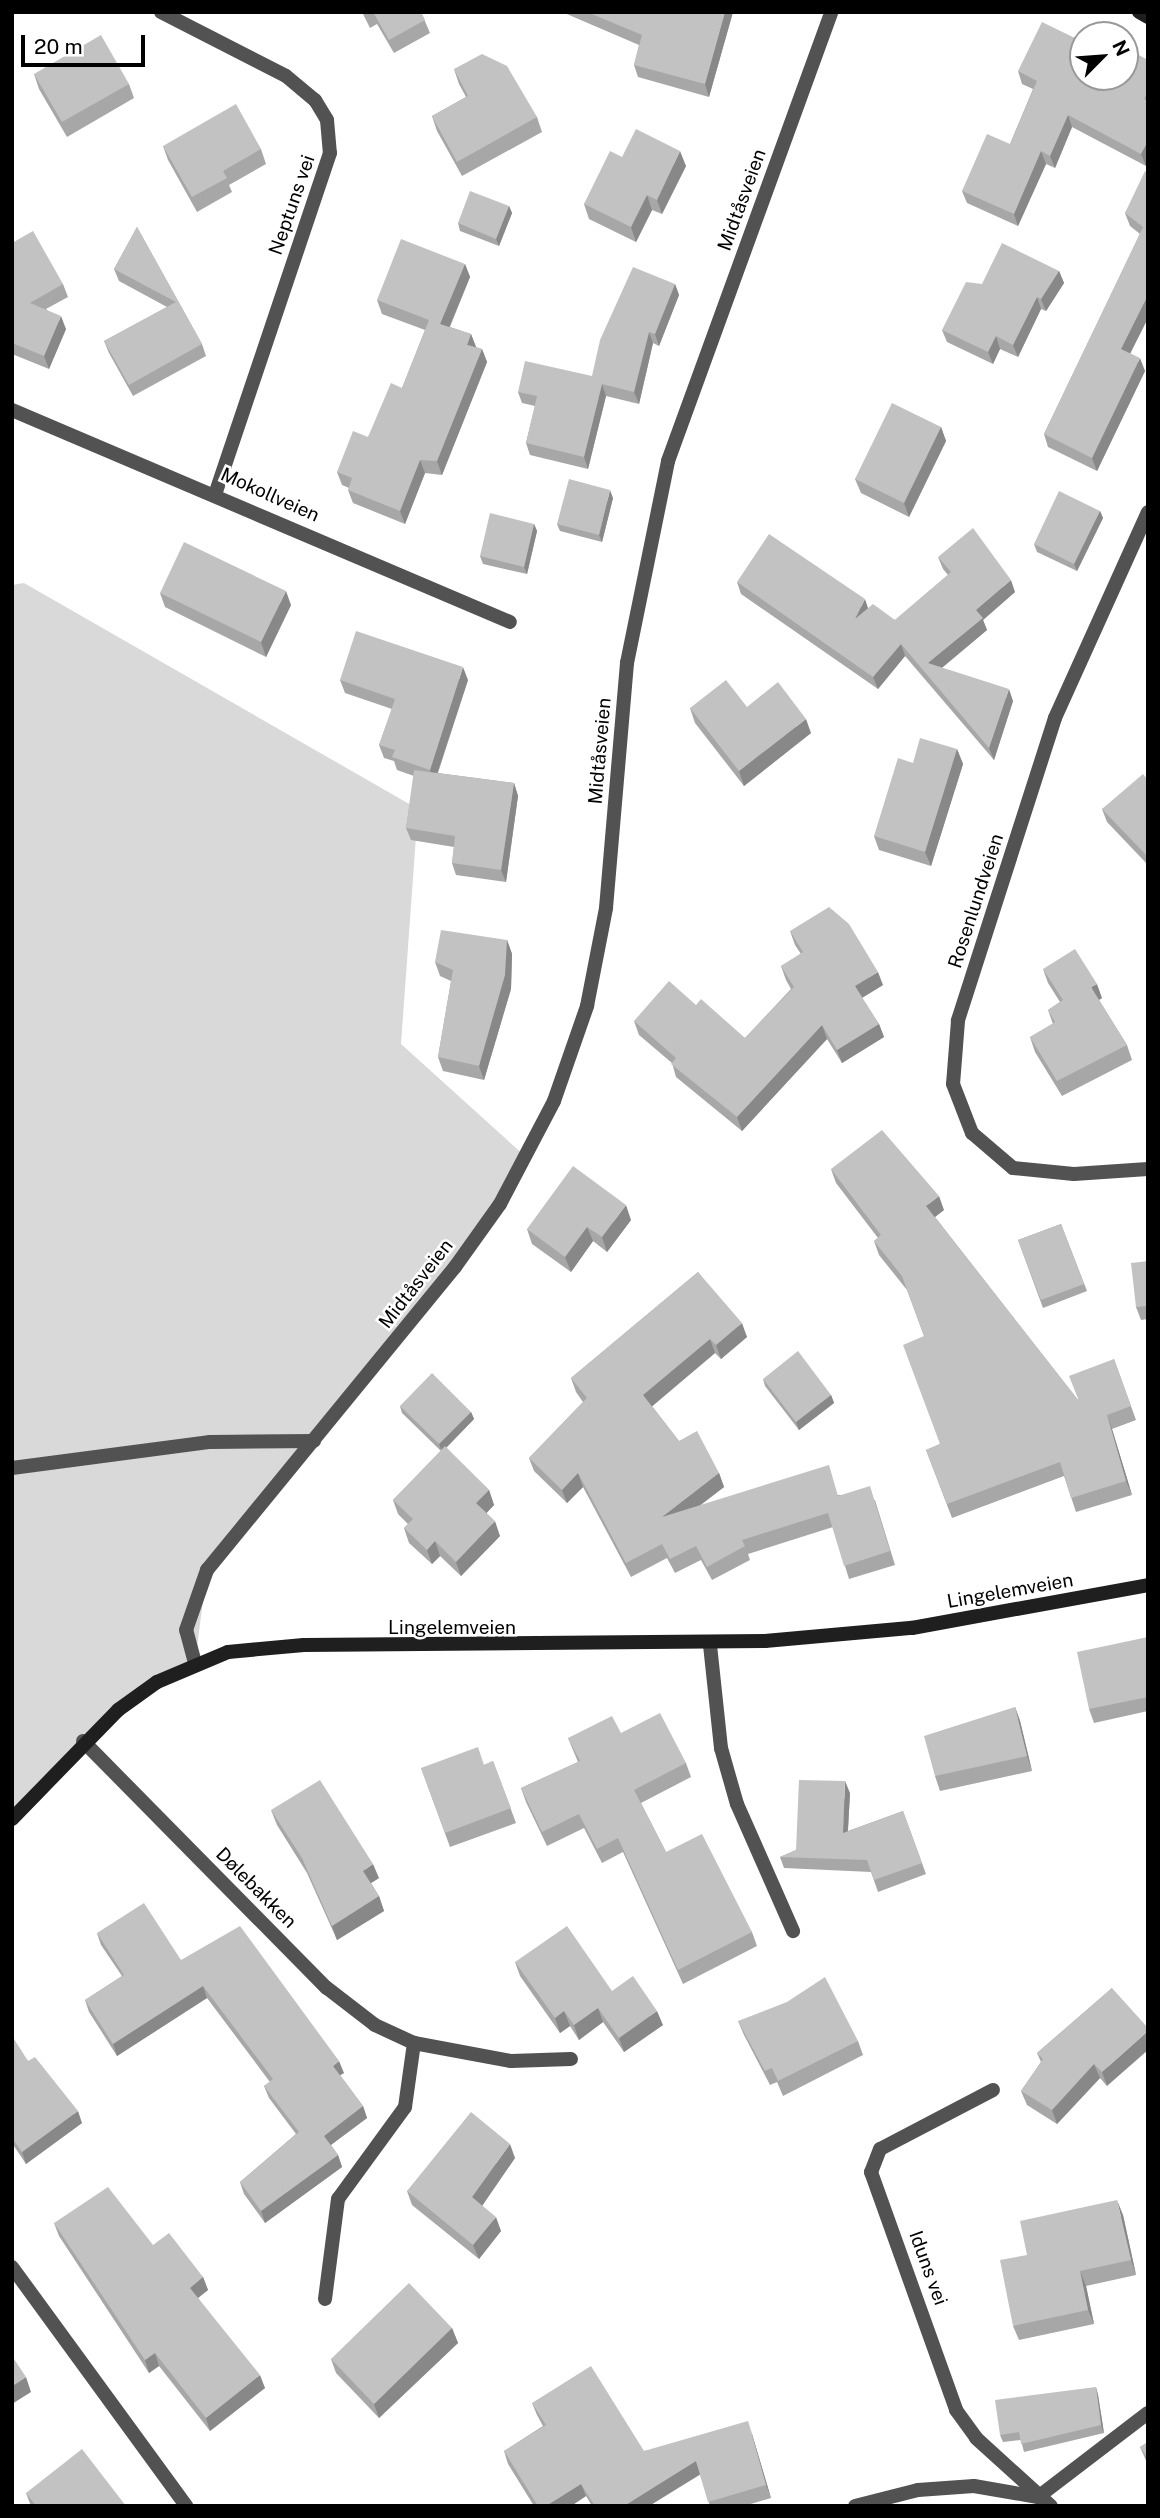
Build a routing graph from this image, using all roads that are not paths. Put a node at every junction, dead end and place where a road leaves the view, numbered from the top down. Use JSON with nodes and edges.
{"nodes":[{"id":1,"x":161,"y":12,"type":"edge"},
{"id":2,"x":831,"y":12,"type":"edge"},
{"id":3,"x":1139,"y":12,"type":"edge"},
{"id":4,"x":1148,"y":17,"type":"edge"},
{"id":5,"x":12,"y":410,"type":"edge"},
{"id":6,"x":216,"y":492,"type":"junction"},
{"id":7,"x":1148,"y":512,"type":"edge"},
{"id":8,"x":510,"y":622,"type":"dead end"},
{"id":9,"x":1148,"y":1169,"type":"edge"},
{"id":10,"x":314,"y":1441,"type":"junction"},
{"id":11,"x":12,"y":1468,"type":"edge"},
{"id":12,"x":1148,"y":1585,"type":"edge"},
{"id":13,"x":710,"y":1645,"type":"junction"},
{"id":14,"x":195,"y":1663,"type":"junction"},
{"id":15,"x":83,"y":1741,"type":"junction"},
{"id":16,"x":12,"y":1819,"type":"edge"},
{"id":17,"x":793,"y":1931,"type":"dead end"},
{"id":18,"x":414,"y":2043,"type":"junction"},
{"id":19,"x":571,"y":2059,"type":"dead end"},
{"id":20,"x":993,"y":2090,"type":"dead end"},
{"id":21,"x":12,"y":2267,"type":"edge"},
{"id":22,"x":326,"y":2300,"type":"dead end"},
{"id":23,"x":1148,"y":2413,"type":"edge"},
{"id":24,"x":1045,"y":2502,"type":"edge"},
{"id":25,"x":186,"y":2506,"type":"edge"},
{"id":26,"x":855,"y":2506,"type":"edge"}],
"edges":[{"from":1,"to":6,"type":"street","name":"Neptuns vei"},
{"from":2,"to":10,"type":"street","name":"Midtåsveien"},
{"from":3,"to":4,"type":"main road"},
{"from":5,"to":6,"type":"street","name":"Mokollveien"},
{"from":6,"to":8,"type":"street","name":"Mokollveien"},
{"from":7,"to":9,"type":"street","name":"Rosenlundveien"},
{"from":10,"to":11,"type":"street"},
{"from":10,"to":14,"type":"street","name":"Midtåsveien"},
{"from":12,"to":13,"type":"main road","name":"Lingelemveien"},
{"from":13,"to":14,"type":"main road","name":"Lingelemveien"},
{"from":13,"to":17,"type":"street"},
{"from":14,"to":15,"type":"main road"},
{"from":15,"to":16,"type":"main road"},
{"from":15,"to":18,"type":"street","name":"Dølebakken"},
{"from":18,"to":19,"type":"street","name":"Dølebakken"},
{"from":18,"to":22,"type":"street"},
{"from":20,"to":24,"type":"street","name":"Iduns vei"},
{"from":21,"to":25,"type":"street"},
{"from":23,"to":24,"type":"street"},
{"from":24,"to":26,"type":"street"}]}
